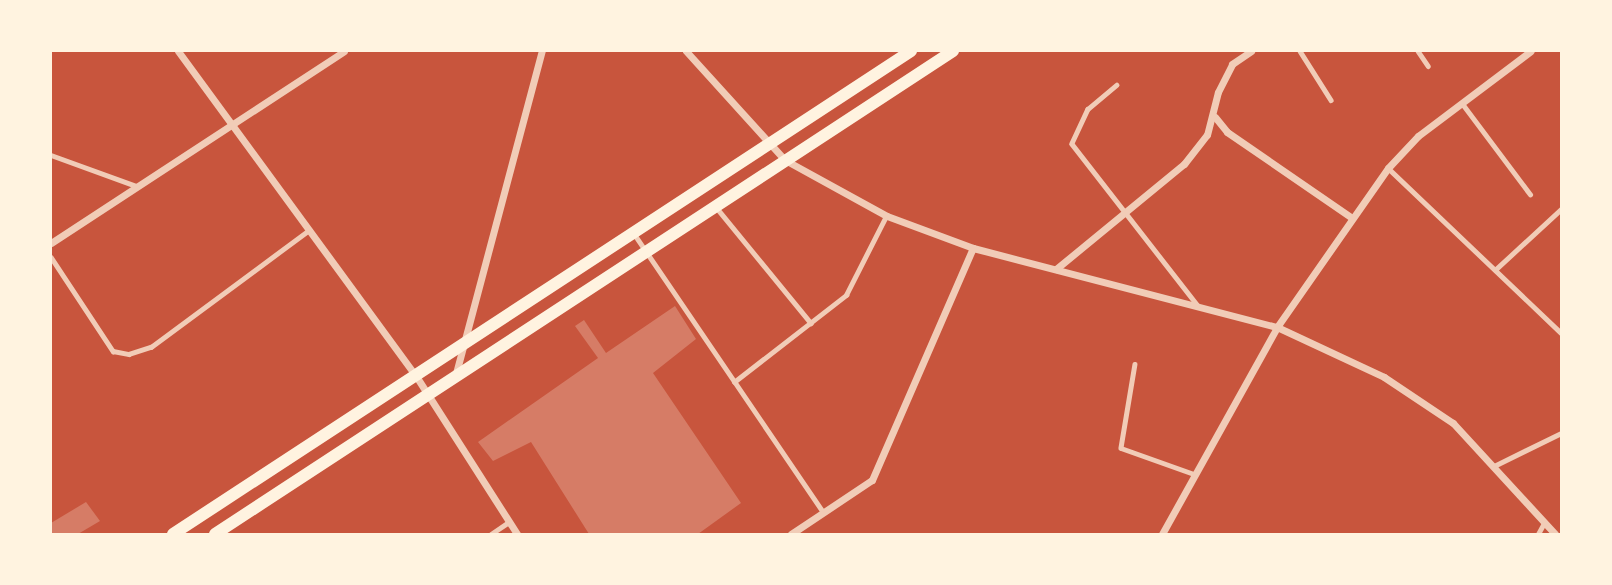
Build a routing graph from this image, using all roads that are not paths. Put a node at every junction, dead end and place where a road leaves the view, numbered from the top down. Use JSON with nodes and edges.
{"nodes":[{"id":1,"x":178,"y":51,"type":"edge"},
{"id":2,"x":344,"y":51,"type":"edge"},
{"id":3,"x":542,"y":51,"type":"edge"},
{"id":4,"x":686,"y":51,"type":"edge"},
{"id":5,"x":911,"y":51,"type":"edge"},
{"id":6,"x":953,"y":51,"type":"edge"},
{"id":7,"x":1251,"y":51,"type":"edge"},
{"id":8,"x":1300,"y":51,"type":"edge"},
{"id":9,"x":1418,"y":51,"type":"edge"},
{"id":10,"x":1531,"y":51,"type":"edge"},
{"id":11,"x":1428,"y":66,"type":"dead end"},
{"id":12,"x":1117,"y":85,"type":"dead end"},
{"id":13,"x":1331,"y":100,"type":"dead end"},
{"id":14,"x":1462,"y":103,"type":"junction"},
{"id":15,"x":1215,"y":117,"type":"junction"},
{"id":16,"x":234,"y":124,"type":"junction"},
{"id":17,"x":768,"y":144,"type":"junction"},
{"id":18,"x":51,"y":155,"type":"edge"},
{"id":19,"x":785,"y":160,"type":"junction"},
{"id":20,"x":1388,"y":167,"type":"junction"},
{"id":21,"x":136,"y":186,"type":"junction"},
{"id":22,"x":1530,"y":194,"type":"dead end"},
{"id":23,"x":715,"y":206,"type":"junction"},
{"id":24,"x":1561,"y":209,"type":"edge"},
{"id":25,"x":1125,"y":212,"type":"junction"},
{"id":26,"x":887,"y":216,"type":"junction"},
{"id":27,"x":1352,"y":218,"type":"junction"},
{"id":28,"x":310,"y":230,"type":"junction"},
{"id":29,"x":634,"y":233,"type":"junction"},
{"id":30,"x":51,"y":243,"type":"edge"},
{"id":31,"x":973,"y":248,"type":"junction"},
{"id":32,"x":646,"y":252,"type":"junction"},
{"id":33,"x":51,"y":257,"type":"edge"},
{"id":34,"x":1056,"y":269,"type":"junction"},
{"id":35,"x":1495,"y":270,"type":"junction"},
{"id":36,"x":1198,"y":306,"type":"junction"},
{"id":37,"x":811,"y":323,"type":"junction"},
{"id":38,"x":1277,"y":327,"type":"junction"},
{"id":39,"x":1561,"y":333,"type":"edge"},
{"id":40,"x":461,"y":346,"type":"junction"},
{"id":41,"x":1135,"y":364,"type":"dead end"},
{"id":42,"x":416,"y":376,"type":"junction"},
{"id":43,"x":454,"y":378,"type":"junction"},
{"id":44,"x":734,"y":382,"type":"junction"},
{"id":45,"x":429,"y":395,"type":"junction"},
{"id":46,"x":1561,"y":433,"type":"edge"},
{"id":47,"x":1494,"y":467,"type":"junction"},
{"id":48,"x":1195,"y":475,"type":"junction"},
{"id":49,"x":823,"y":512,"type":"junction"},
{"id":50,"x":509,"y":522,"type":"junction"},
{"id":51,"x":1544,"y":523,"type":"junction"},
{"id":52,"x":173,"y":534,"type":"edge"},
{"id":53,"x":215,"y":534,"type":"edge"},
{"id":54,"x":491,"y":534,"type":"edge"},
{"id":55,"x":517,"y":534,"type":"edge"},
{"id":56,"x":791,"y":534,"type":"edge"},
{"id":57,"x":1162,"y":534,"type":"edge"},
{"id":58,"x":1538,"y":534,"type":"edge"},
{"id":59,"x":1555,"y":534,"type":"edge"}],
"edges":[{"from":1,"to":16,"type":"street"},
{"from":2,"to":16,"type":"street"},
{"from":3,"to":40,"type":"street"},
{"from":4,"to":17,"type":"street"},
{"from":5,"to":17,"type":"main road"},
{"from":6,"to":19,"type":"main road"},
{"from":7,"to":15,"type":"street"},
{"from":8,"to":13,"type":"lane"},
{"from":9,"to":11,"type":"lane"},
{"from":10,"to":14,"type":"street"},
{"from":12,"to":25,"type":"lane"},
{"from":14,"to":20,"type":"street"},
{"from":14,"to":22,"type":"lane"},
{"from":15,"to":25,"type":"street"},
{"from":15,"to":27,"type":"street"},
{"from":16,"to":21,"type":"street"},
{"from":16,"to":28,"type":"street"},
{"from":17,"to":19,"type":"street"},
{"from":17,"to":29,"type":"main road"},
{"from":18,"to":21,"type":"lane"},
{"from":19,"to":23,"type":"main road"},
{"from":19,"to":26,"type":"street"},
{"from":20,"to":27,"type":"street"},
{"from":20,"to":35,"type":"lane"},
{"from":21,"to":30,"type":"street"},
{"from":23,"to":32,"type":"main road"},
{"from":23,"to":37,"type":"lane"},
{"from":24,"to":35,"type":"lane"},
{"from":25,"to":34,"type":"street"},
{"from":25,"to":36,"type":"lane"},
{"from":26,"to":31,"type":"street"},
{"from":26,"to":37,"type":"lane"},
{"from":27,"to":38,"type":"street"},
{"from":28,"to":33,"type":"lane"},
{"from":28,"to":42,"type":"street"},
{"from":29,"to":32,"type":"lane"},
{"from":29,"to":40,"type":"main road"},
{"from":31,"to":34,"type":"street"},
{"from":31,"to":49,"type":"street"},
{"from":32,"to":43,"type":"main road"},
{"from":32,"to":44,"type":"lane"},
{"from":34,"to":36,"type":"street"},
{"from":35,"to":39,"type":"lane"},
{"from":36,"to":38,"type":"street"},
{"from":37,"to":44,"type":"lane"},
{"from":38,"to":47,"type":"street"},
{"from":38,"to":48,"type":"street"},
{"from":40,"to":42,"type":"main road"},
{"from":40,"to":43,"type":"street"},
{"from":41,"to":48,"type":"lane"},
{"from":42,"to":45,"type":"street"},
{"from":42,"to":52,"type":"main road"},
{"from":43,"to":45,"type":"main road"},
{"from":44,"to":49,"type":"lane"},
{"from":45,"to":50,"type":"street"},
{"from":45,"to":53,"type":"main road"},
{"from":46,"to":47,"type":"lane"},
{"from":47,"to":51,"type":"street"},
{"from":48,"to":57,"type":"street"},
{"from":49,"to":56,"type":"street"},
{"from":50,"to":54,"type":"lane"},
{"from":50,"to":55,"type":"street"},
{"from":51,"to":58,"type":"lane"},
{"from":51,"to":59,"type":"street"}]}
